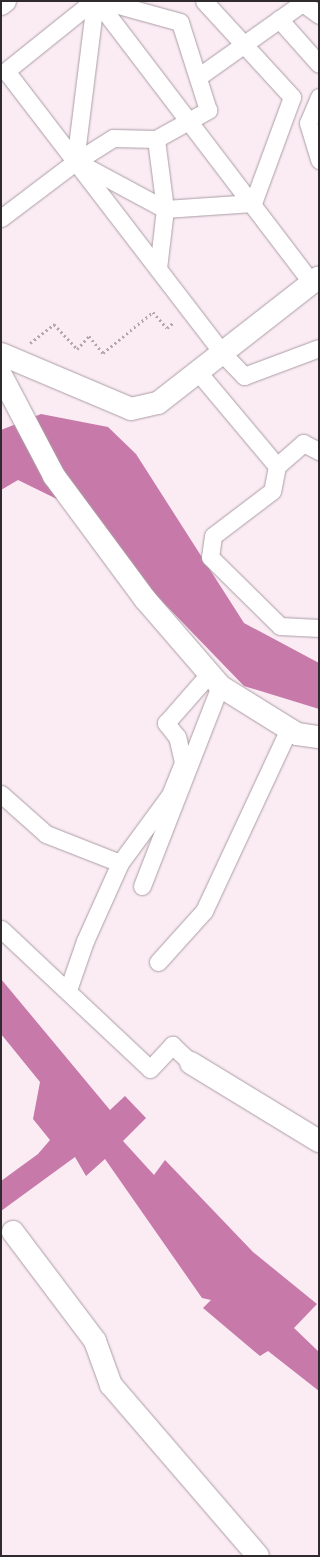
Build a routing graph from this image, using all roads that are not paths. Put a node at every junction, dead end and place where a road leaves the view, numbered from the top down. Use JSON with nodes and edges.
{"nodes":[{"id":1,"x":5,"y":1,"type":"edge"},
{"id":2,"x":95,"y":1,"type":"edge"},
{"id":3,"x":104,"y":1,"type":"edge"},
{"id":4,"x":204,"y":1,"type":"edge"},
{"id":5,"x":301,"y":2,"type":"edge"},
{"id":6,"x":1,"y":4,"type":"edge"},
{"id":7,"x":319,"y":15,"type":"edge"},
{"id":8,"x":279,"y":19,"type":"junction"},
{"id":9,"x":244,"y":44,"type":"junction"},
{"id":10,"x":319,"y":64,"type":"edge"},
{"id":11,"x":198,"y":77,"type":"junction"},
{"id":12,"x":319,"y":97,"type":"edge"},
{"id":13,"x":189,"y":120,"type":"junction"},
{"id":14,"x":156,"y":140,"type":"junction"},
{"id":15,"x":319,"y":160,"type":"edge"},
{"id":16,"x":75,"y":162,"type":"junction"},
{"id":17,"x":253,"y":203,"type":"junction"},
{"id":18,"x":165,"y":209,"type":"junction"},
{"id":19,"x":1,"y":218,"type":"edge"},
{"id":20,"x":158,"y":269,"type":"junction"},
{"id":21,"x":316,"y":280,"type":"edge"},
{"id":22,"x":319,"y":348,"type":"edge"},
{"id":23,"x":222,"y":353,"type":"junction"},
{"id":24,"x":4,"y":362,"type":"edge"},
{"id":25,"x":198,"y":372,"type":"junction"},
{"id":26,"x":319,"y":451,"type":"edge"},
{"id":27,"x":278,"y":466,"type":"junction"},
{"id":28,"x":319,"y":628,"type":"edge"},
{"id":29,"x":214,"y":680,"type":"junction"},
{"id":30,"x":289,"y":729,"type":"junction"},
{"id":31,"x":319,"y":737,"type":"edge"},
{"id":32,"x":1,"y":794,"type":"edge"},
{"id":33,"x":120,"y":862,"type":"junction"},
{"id":34,"x":142,"y":886,"type":"dead end"},
{"id":35,"x":1,"y":929,"type":"edge"},
{"id":36,"x":158,"y":962,"type":"dead end"},
{"id":37,"x":68,"y":990,"type":"junction"},
{"id":38,"x":191,"y":1063,"type":"joint"},
{"id":39,"x":319,"y":1141,"type":"edge"},
{"id":40,"x":13,"y":1232,"type":"dead end"},
{"id":41,"x":93,"y":1360,"type":"dead end"},
{"id":42,"x":247,"y":1556,"type":"edge"},
{"id":43,"x":258,"y":1556,"type":"edge"}],
"edges":[{"from":1,"to":6,"type":"street"},
{"from":2,"to":13,"type":"street"},
{"from":2,"to":16,"type":"street"},
{"from":2,"to":16,"type":"street"},
{"from":3,"to":11,"type":"street"},
{"from":4,"to":9,"type":"street"},
{"from":5,"to":7,"type":"street"},
{"from":5,"to":8,"type":"street"},
{"from":8,"to":9,"type":"street"},
{"from":8,"to":10,"type":"street"},
{"from":9,"to":11,"type":"street"},
{"from":9,"to":17,"type":"street"},
{"from":11,"to":13,"type":"street"},
{"from":12,"to":15,"type":"street"},
{"from":13,"to":14,"type":"street"},
{"from":13,"to":17,"type":"street"},
{"from":14,"to":16,"type":"street"},
{"from":14,"to":18,"type":"street"},
{"from":16,"to":18,"type":"street"},
{"from":16,"to":19,"type":"street"},
{"from":16,"to":20,"type":"street"},
{"from":17,"to":18,"type":"street"},
{"from":17,"to":21,"type":"street"},
{"from":18,"to":20,"type":"street"},
{"from":20,"to":23,"type":"street"},
{"from":21,"to":23,"type":"street"},
{"from":22,"to":23,"type":"street"},
{"from":23,"to":25,"type":"street"},
{"from":24,"to":25,"type":"street"},
{"from":24,"to":29,"type":"street"},
{"from":25,"to":27,"type":"street"},
{"from":26,"to":27,"type":"street"},
{"from":27,"to":28,"type":"street"},
{"from":29,"to":30,"type":"street"},
{"from":29,"to":33,"type":"street"},
{"from":29,"to":34,"type":"street"},
{"from":30,"to":31,"type":"street"},
{"from":30,"to":36,"type":"street"},
{"from":32,"to":33,"type":"street"},
{"from":33,"to":37,"type":"street"},
{"from":35,"to":37,"type":"street"},
{"from":37,"to":38,"type":"street"},
{"from":38,"to":39,"type":"street"},
{"from":40,"to":43,"type":"street"},
{"from":41,"to":42,"type":"street"}]}
